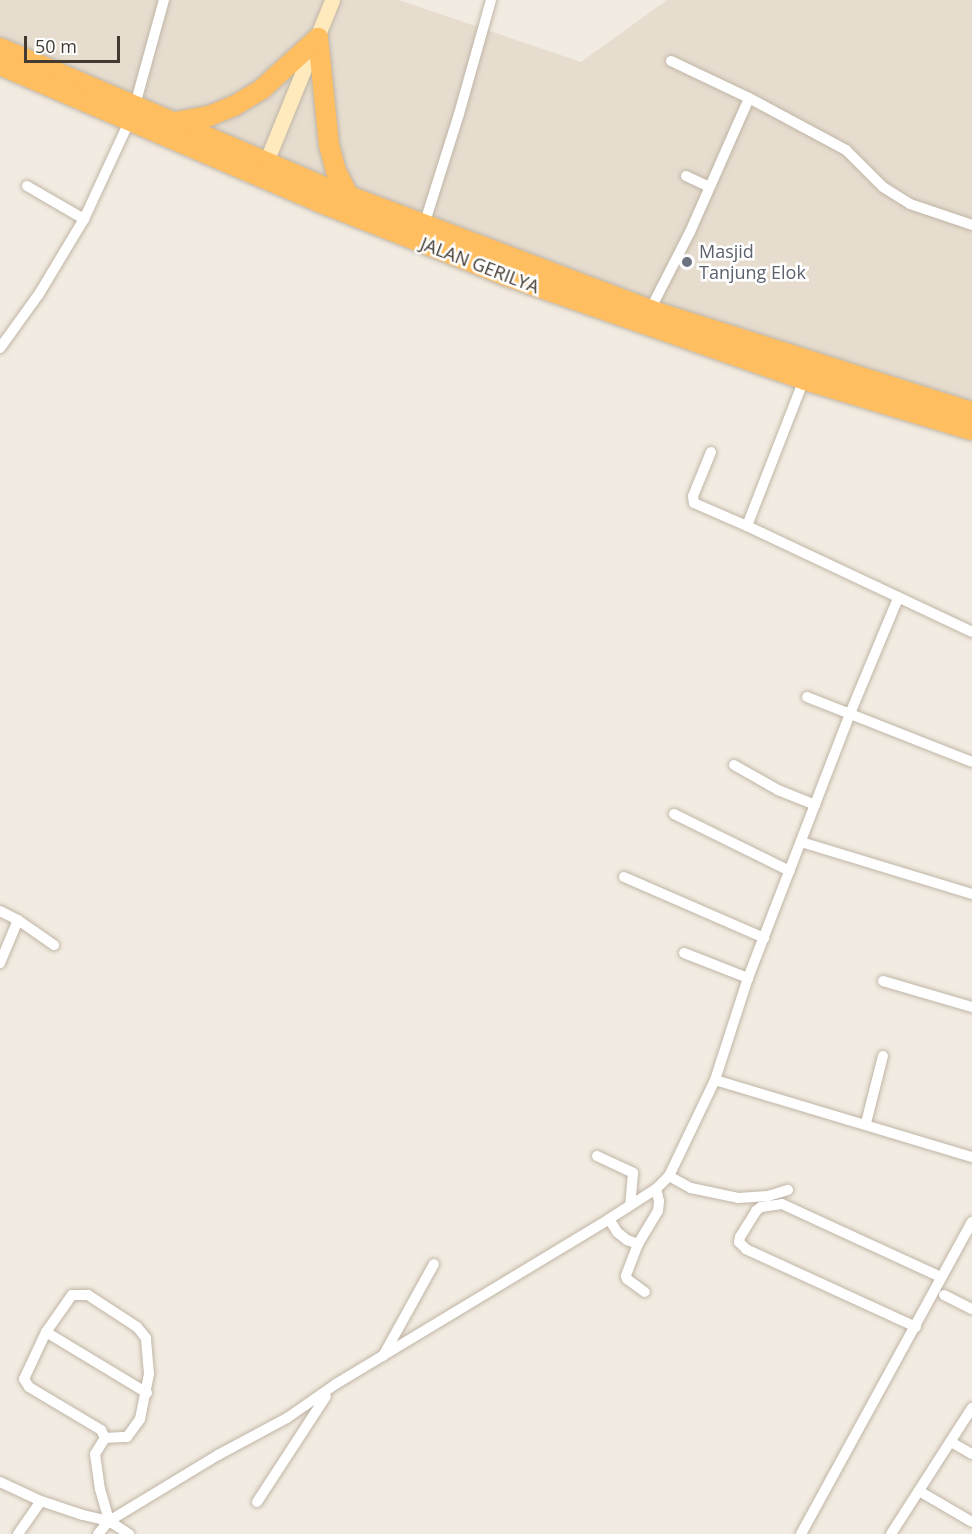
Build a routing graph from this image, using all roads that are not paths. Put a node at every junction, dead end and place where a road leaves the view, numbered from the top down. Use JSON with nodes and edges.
{"nodes":[{"id":1,"x":164,"y":0,"type":"edge"},
{"id":2,"x":332,"y":0,"type":"edge"},
{"id":3,"x":490,"y":0,"type":"edge"},
{"id":4,"x":318,"y":38,"type":"junction"},
{"id":5,"x":0,"y":48,"type":"edge"},
{"id":6,"x":671,"y":61,"type":"dead end"},
{"id":7,"x":0,"y":65,"type":"edge"},
{"id":8,"x":749,"y":98,"type":"junction"},
{"id":9,"x":132,"y":114,"type":"junction"},
{"id":10,"x":176,"y":122,"type":"junction"},
{"id":11,"x":266,"y":162,"type":"junction"},
{"id":12,"x":686,"y":176,"type":"dead end"},
{"id":13,"x":27,"y":186,"type":"dead end"},
{"id":14,"x":710,"y":187,"type":"junction"},
{"id":15,"x":322,"y":195,"type":"junction"},
{"id":16,"x":350,"y":196,"type":"junction"},
{"id":17,"x":84,"y":219,"type":"junction"},
{"id":18,"x":424,"y":225,"type":"junction"},
{"id":19,"x":972,"y":225,"type":"edge"},
{"id":20,"x":650,"y":310,"type":"junction"},
{"id":21,"x":0,"y":348,"type":"edge"},
{"id":22,"x":810,"y":360,"type":"junction"},
{"id":23,"x":805,"y":380,"type":"junction"},
{"id":24,"x":972,"y":412,"type":"edge"},
{"id":25,"x":972,"y":430,"type":"edge"},
{"id":26,"x":711,"y":452,"type":"dead end"},
{"id":27,"x":747,"y":526,"type":"junction"},
{"id":28,"x":898,"y":598,"type":"junction"},
{"id":29,"x":972,"y":632,"type":"edge"},
{"id":30,"x":807,"y":697,"type":"dead end"},
{"id":31,"x":849,"y":716,"type":"junction"},
{"id":32,"x":972,"y":762,"type":"edge"},
{"id":33,"x":734,"y":765,"type":"dead end"},
{"id":34,"x":815,"y":806,"type":"junction"},
{"id":35,"x":674,"y":814,"type":"dead end"},
{"id":36,"x":801,"y":842,"type":"junction"},
{"id":37,"x":790,"y":872,"type":"junction"},
{"id":38,"x":624,"y":877,"type":"dead end"},
{"id":39,"x":972,"y":894,"type":"edge"},
{"id":40,"x":0,"y":911,"type":"edge"},
{"id":41,"x":18,"y":920,"type":"junction"},
{"id":42,"x":764,"y":938,"type":"junction"},
{"id":43,"x":54,"y":945,"type":"dead end"},
{"id":44,"x":684,"y":953,"type":"dead end"},
{"id":45,"x":0,"y":963,"type":"edge"},
{"id":46,"x":748,"y":978,"type":"junction"},
{"id":47,"x":883,"y":981,"type":"dead end"},
{"id":48,"x":972,"y":1007,"type":"edge"},
{"id":49,"x":883,"y":1056,"type":"dead end"},
{"id":50,"x":715,"y":1080,"type":"junction"},
{"id":51,"x":866,"y":1123,"type":"junction"},
{"id":52,"x":597,"y":1156,"type":"dead end"},
{"id":53,"x":972,"y":1157,"type":"edge"},
{"id":54,"x":669,"y":1176,"type":"junction"},
{"id":55,"x":656,"y":1189,"type":"junction"},
{"id":56,"x":788,"y":1190,"type":"dead end"},
{"id":57,"x":630,"y":1205,"type":"junction"},
{"id":58,"x":609,"y":1219,"type":"junction"},
{"id":59,"x":972,"y":1222,"type":"edge"},
{"id":60,"x":638,"y":1244,"type":"junction"},
{"id":61,"x":434,"y":1264,"type":"dead end"},
{"id":62,"x":941,"y":1277,"type":"junction"},
{"id":63,"x":645,"y":1292,"type":"dead end"},
{"id":64,"x":944,"y":1295,"type":"dead end"},
{"id":65,"x":972,"y":1309,"type":"edge"},
{"id":66,"x":916,"y":1327,"type":"junction"},
{"id":67,"x":46,"y":1332,"type":"junction"},
{"id":68,"x":382,"y":1356,"type":"junction"},
{"id":69,"x":336,"y":1384,"type":"junction"},
{"id":70,"x":147,"y":1393,"type":"junction"},
{"id":71,"x":972,"y":1408,"type":"edge"},
{"id":72,"x":105,"y":1438,"type":"junction"},
{"id":73,"x":951,"y":1442,"type":"junction"},
{"id":74,"x":972,"y":1455,"type":"edge"},
{"id":75,"x":0,"y":1482,"type":"edge"},
{"id":76,"x":919,"y":1491,"type":"junction"},
{"id":77,"x":41,"y":1501,"type":"junction"},
{"id":78,"x":257,"y":1502,"type":"dead end"},
{"id":79,"x":109,"y":1521,"type":"junction"},
{"id":80,"x":972,"y":1522,"type":"edge"},
{"id":81,"x":18,"y":1534,"type":"edge"},
{"id":82,"x":98,"y":1534,"type":"edge"},
{"id":83,"x":129,"y":1534,"type":"edge"},
{"id":84,"x":801,"y":1534,"type":"edge"},
{"id":85,"x":891,"y":1534,"type":"edge"}],
"edges":[{"from":1,"to":9,"type":"street"},
{"from":2,"to":4,"type":"main road"},
{"from":3,"to":18,"type":"street"},
{"from":4,"to":10,"type":"highway"},
{"from":4,"to":11,"type":"main road"},
{"from":4,"to":16,"type":"highway"},
{"from":5,"to":9,"type":"highway","name":"JALAN GERILYA"},
{"from":6,"to":8,"type":"street"},
{"from":7,"to":9,"type":"highway","name":"JALAN GERILYA"},
{"from":8,"to":14,"type":"street"},
{"from":8,"to":19,"type":"street"},
{"from":9,"to":10,"type":"highway","name":"JALAN GERILYA"},
{"from":9,"to":15,"type":"highway","name":"JALAN GERILYA"},
{"from":9,"to":17,"type":"street"},
{"from":10,"to":11,"type":"highway","name":"JALAN GERILYA"},
{"from":11,"to":15,"type":"highway","name":"JALAN GERILYA"},
{"from":12,"to":14,"type":"street"},
{"from":13,"to":17,"type":"street"},
{"from":14,"to":20,"type":"street"},
{"from":15,"to":16,"type":"highway","name":"JALAN GERILYA"},
{"from":15,"to":23,"type":"highway","name":"JALAN GERILYA"},
{"from":16,"to":18,"type":"highway","name":"JALAN GERILYA"},
{"from":17,"to":21,"type":"street"},
{"from":18,"to":20,"type":"highway","name":"JALAN GERILYA"},
{"from":20,"to":22,"type":"highway","name":"JALAN GERILYA"},
{"from":22,"to":23,"type":"street"},
{"from":22,"to":24,"type":"highway","name":"JALAN GERILYA"},
{"from":23,"to":25,"type":"highway","name":"JALAN GERILYA"},
{"from":23,"to":27,"type":"street"},
{"from":26,"to":27,"type":"street"},
{"from":27,"to":28,"type":"street"},
{"from":28,"to":29,"type":"street"},
{"from":28,"to":31,"type":"street"},
{"from":30,"to":31,"type":"street"},
{"from":31,"to":32,"type":"street"},
{"from":31,"to":34,"type":"street"},
{"from":33,"to":34,"type":"street"},
{"from":34,"to":36,"type":"street"},
{"from":35,"to":37,"type":"street"},
{"from":36,"to":37,"type":"street"},
{"from":36,"to":39,"type":"street"},
{"from":37,"to":42,"type":"street"},
{"from":38,"to":42,"type":"street"},
{"from":40,"to":41,"type":"street"},
{"from":41,"to":43,"type":"street"},
{"from":41,"to":45,"type":"street"},
{"from":42,"to":46,"type":"street"},
{"from":44,"to":46,"type":"street"},
{"from":46,"to":50,"type":"street"},
{"from":47,"to":48,"type":"street"},
{"from":49,"to":51,"type":"street"},
{"from":50,"to":51,"type":"street"},
{"from":50,"to":54,"type":"street"},
{"from":51,"to":53,"type":"street"},
{"from":52,"to":57,"type":"street"},
{"from":54,"to":55,"type":"street"},
{"from":54,"to":56,"type":"street"},
{"from":55,"to":57,"type":"street"},
{"from":55,"to":60,"type":"street"},
{"from":57,"to":58,"type":"street"},
{"from":58,"to":60,"type":"street"},
{"from":58,"to":68,"type":"street"},
{"from":59,"to":62,"type":"street"},
{"from":60,"to":63,"type":"street"},
{"from":61,"to":68,"type":"street"},
{"from":62,"to":66,"type":"street"},
{"from":62,"to":66,"type":"street"},
{"from":64,"to":65,"type":"street"},
{"from":66,"to":84,"type":"street"},
{"from":67,"to":70,"type":"street"},
{"from":67,"to":70,"type":"street"},
{"from":67,"to":72,"type":"street"},
{"from":68,"to":69,"type":"street"},
{"from":69,"to":78,"type":"street"},
{"from":69,"to":79,"type":"street"},
{"from":70,"to":72,"type":"street"},
{"from":71,"to":73,"type":"street"},
{"from":72,"to":79,"type":"street"},
{"from":73,"to":74,"type":"street"},
{"from":73,"to":76,"type":"street"},
{"from":75,"to":77,"type":"street"},
{"from":76,"to":80,"type":"street"},
{"from":76,"to":85,"type":"street"},
{"from":77,"to":79,"type":"street"},
{"from":77,"to":81,"type":"street"},
{"from":79,"to":82,"type":"street"},
{"from":79,"to":83,"type":"street"}]}
